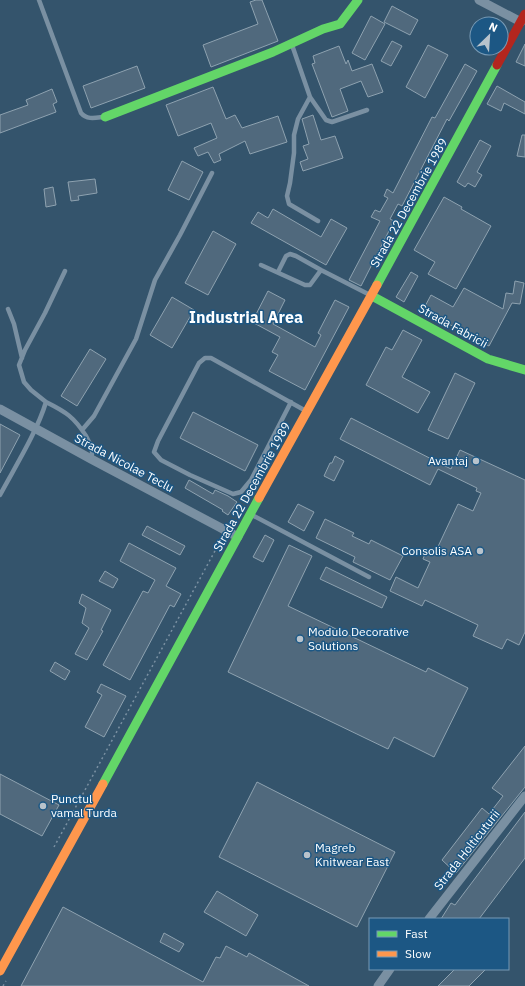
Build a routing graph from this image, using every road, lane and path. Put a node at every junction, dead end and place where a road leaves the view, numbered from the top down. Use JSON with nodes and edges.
{"nodes":[{"id":1,"x":39,"y":0,"type":"edge"},
{"id":2,"x":358,"y":0,"type":"edge"},
{"id":3,"x":479,"y":0,"type":"edge"},
{"id":4,"x":523,"y":18,"type":"edge"},
{"id":5,"x":292,"y":44,"type":"junction"},
{"id":6,"x":310,"y":97,"type":"junction"},
{"id":7,"x":367,"y":110,"type":"dead end"},
{"id":8,"x":105,"y":117,"type":"joint"},
{"id":9,"x":212,"y":173,"type":"dead end"},
{"id":10,"x":318,"y":221,"type":"dead end"},
{"id":11,"x":261,"y":265,"type":"dead end"},
{"id":12,"x":321,"y":270,"type":"junction"},
{"id":13,"x":65,"y":271,"type":"dead end"},
{"id":14,"x":278,"y":272,"type":"junction"},
{"id":15,"x":372,"y":296,"type":"junction"},
{"id":16,"x":8,"y":309,"type":"dead end"},
{"id":17,"x":22,"y":358,"type":"junction"},
{"id":18,"x":525,"y":370,"type":"edge"},
{"id":19,"x":46,"y":402,"type":"junction"},
{"id":20,"x":291,"y":402,"type":"junction"},
{"id":21,"x":0,"y":408,"type":"edge"},
{"id":22,"x":308,"y":411,"type":"junction"},
{"id":23,"x":36,"y":428,"type":"junction"},
{"id":24,"x":82,"y":430,"type":"junction"},
{"id":25,"x":91,"y":459,"type":"junction"},
{"id":26,"x":0,"y":495,"type":"edge"},
{"id":27,"x":251,"y":514,"type":"junction"},
{"id":28,"x":226,"y":531,"type":"junction"},
{"id":29,"x":238,"y":537,"type":"junction"},
{"id":30,"x":369,"y":577,"type":"dead end"},
{"id":31,"x":525,"y":796,"type":"edge"},
{"id":32,"x":52,"y":850,"type":"dead end"},
{"id":33,"x":430,"y":918,"type":"edge"},
{"id":34,"x":389,"y":970,"type":"edge"},
{"id":35,"x":0,"y":971,"type":"edge"},
{"id":36,"x":378,"y":986,"type":"edge"}],
"edges":[{"from":1,"to":8,"type":"lane"},
{"from":2,"to":5,"type":"main road"},
{"from":3,"to":4,"type":"street"},
{"from":4,"to":15,"type":"main road","name":"Strada 22 Decembrie 1989"},
{"from":5,"to":6,"type":"lane"},
{"from":5,"to":8,"type":"main road"},
{"from":6,"to":7,"type":"lane"},
{"from":6,"to":10,"type":"lane"},
{"from":9,"to":24,"type":"lane"},
{"from":11,"to":14,"type":"lane"},
{"from":12,"to":14,"type":"lane"},
{"from":12,"to":14,"type":"lane"},
{"from":12,"to":15,"type":"lane"},
{"from":13,"to":17,"type":"lane"},
{"from":15,"to":18,"type":"main road","name":"Strada Fabricii"},
{"from":15,"to":22,"type":"main road","name":"Strada 22 Decembrie 1989"},
{"from":16,"to":17,"type":"lane"},
{"from":17,"to":19,"type":"lane"},
{"from":19,"to":23,"type":"lane"},
{"from":19,"to":24,"type":"lane"},
{"from":20,"to":20,"type":"lane"},
{"from":20,"to":22,"type":"lane"},
{"from":21,"to":23,"type":"street","name":"Strada Nicolae Teclu"},
{"from":22,"to":27,"type":"main road","name":"Strada 22 Decembrie 1989"},
{"from":23,"to":25,"type":"street","name":"Strada Nicolae Teclu"},
{"from":23,"to":26,"type":"lane"},
{"from":24,"to":25,"type":"lane"},
{"from":25,"to":28,"type":"street","name":"Strada Nicolae Teclu"},
{"from":27,"to":29,"type":"main road","name":"Strada 22 Decembrie 1989"},
{"from":27,"to":30,"type":"lane"},
{"from":28,"to":29,"type":"street","name":"Strada Nicolae Teclu"},
{"from":28,"to":32,"type":"path"},
{"from":29,"to":35,"type":"main road","name":"Strada 22 Decembrie 1989"},
{"from":31,"to":33,"type":"street","name":"Strada Holticuturii"},
{"from":34,"to":36,"type":"street"}]}
